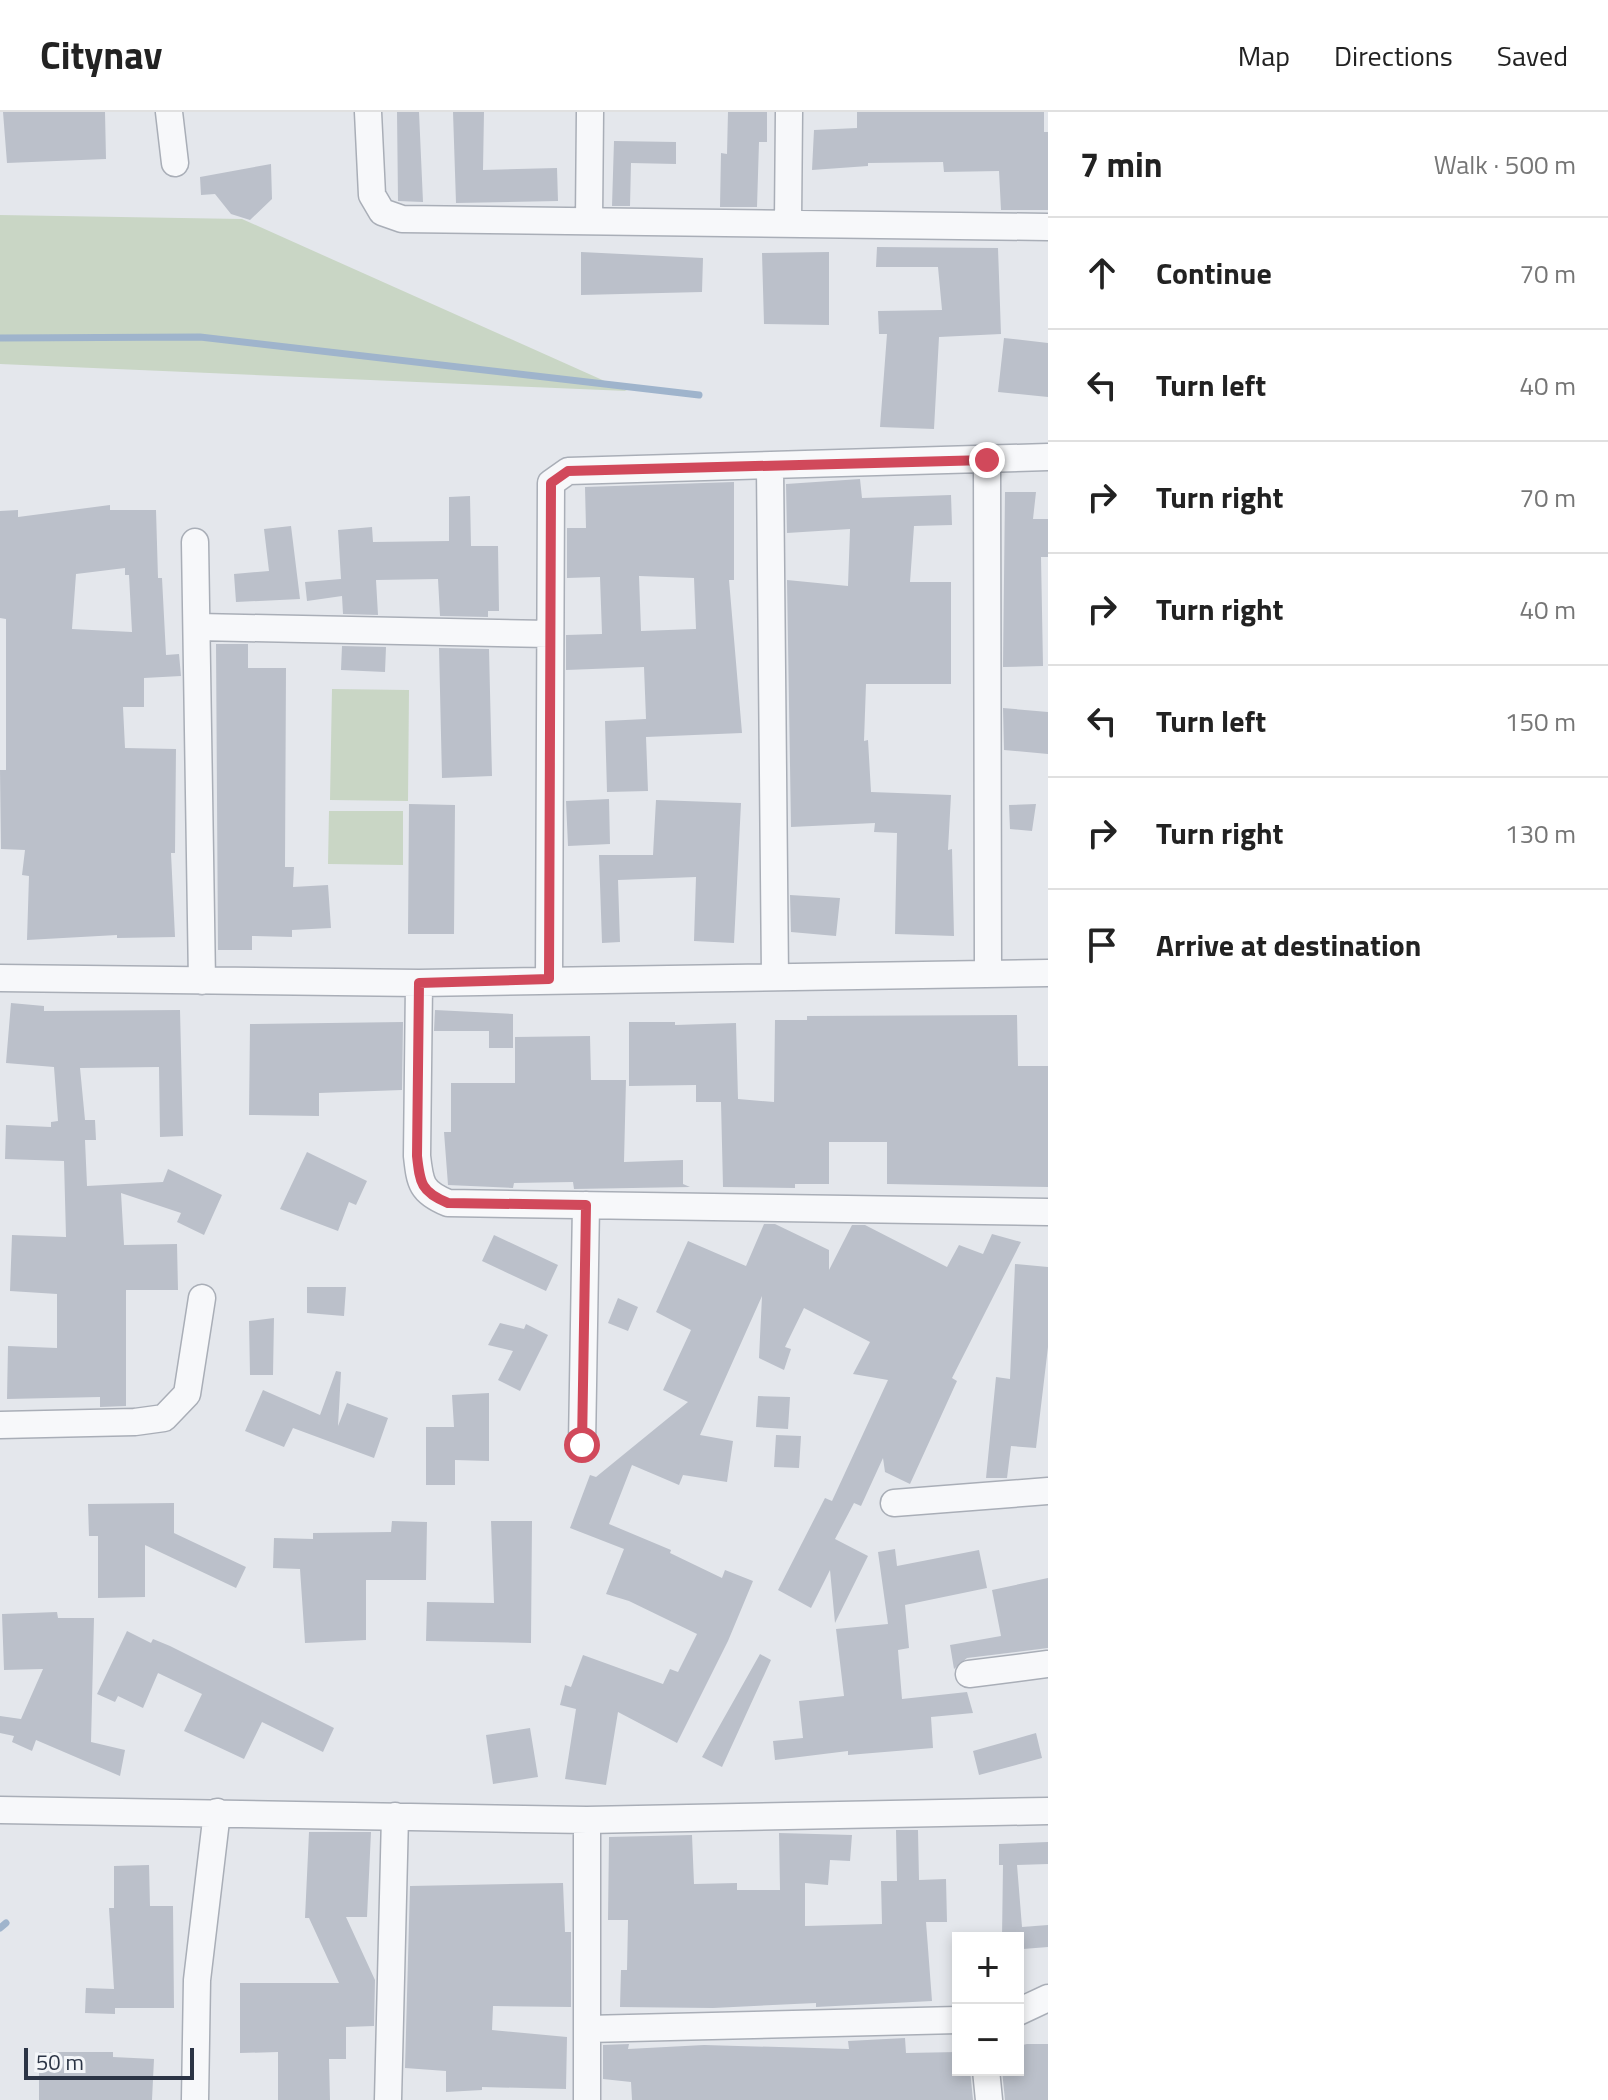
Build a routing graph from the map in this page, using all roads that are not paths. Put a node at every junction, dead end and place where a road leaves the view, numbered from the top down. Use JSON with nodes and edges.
{"nodes":[{"id":1,"x":169,"y":112,"type":"edge"},
{"id":2,"x":368,"y":112,"type":"edge"},
{"id":3,"x":590,"y":112,"type":"edge"},
{"id":4,"x":789,"y":112,"type":"edge"},
{"id":5,"x":175,"y":163,"type":"dead end"},
{"id":6,"x":589,"y":220,"type":"junction"},
{"id":7,"x":788,"y":221,"type":"junction"},
{"id":8,"x":1048,"y":227,"type":"edge"},
{"id":9,"x":1048,"y":457,"type":"edge"},
{"id":10,"x":987,"y":460,"type":"junction"},
{"id":11,"x":770,"y":467,"type":"junction"},
{"id":12,"x":195,"y":542,"type":"dead end"},
{"id":13,"x":199,"y":627,"type":"junction"},
{"id":14,"x":549,"y":634,"type":"junction"},
{"id":15,"x":988,"y":972,"type":"junction"},
{"id":16,"x":1048,"y":973,"type":"edge"},
{"id":17,"x":775,"y":977,"type":"junction"},
{"id":18,"x":0,"y":978,"type":"edge"},
{"id":19,"x":549,"y":979,"type":"junction"},
{"id":20,"x":202,"y":981,"type":"junction"},
{"id":21,"x":419,"y":983,"type":"junction"},
{"id":22,"x":586,"y":1205,"type":"junction"},
{"id":23,"x":1048,"y":1212,"type":"edge"},
{"id":24,"x":202,"y":1298,"type":"dead end"},
{"id":25,"x":0,"y":1425,"type":"edge"},
{"id":26,"x":582,"y":1445,"type":"dead end"},
{"id":27,"x":1048,"y":1491,"type":"edge"},
{"id":28,"x":894,"y":1503,"type":"dead end"},
{"id":29,"x":1048,"y":1664,"type":"edge"},
{"id":30,"x":969,"y":1674,"type":"dead end"},
{"id":31,"x":0,"y":1810,"type":"edge"},
{"id":32,"x":1048,"y":1811,"type":"edge"},
{"id":33,"x":217,"y":1812,"type":"junction"},
{"id":34,"x":395,"y":1816,"type":"junction"},
{"id":35,"x":587,"y":1820,"type":"junction"},
{"id":36,"x":1048,"y":1998,"type":"edge"},
{"id":37,"x":1024,"y":2009,"type":"edge"},
{"id":38,"x":952,"y":2020,"type":"edge"},
{"id":39,"x":587,"y":2029,"type":"junction"},
{"id":40,"x":987,"y":2076,"type":"edge"},
{"id":41,"x":195,"y":2100,"type":"edge"},
{"id":42,"x":388,"y":2100,"type":"edge"},
{"id":43,"x":587,"y":2100,"type":"edge"},
{"id":44,"x":989,"y":2100,"type":"edge"}],
"edges":[{"from":1,"to":5,"type":"street"},
{"from":2,"to":6,"type":"street"},
{"from":3,"to":6,"type":"street"},
{"from":4,"to":7,"type":"street"},
{"from":6,"to":7,"type":"street"},
{"from":7,"to":8,"type":"street"},
{"from":9,"to":10,"type":"street"},
{"from":10,"to":11,"type":"street"},
{"from":10,"to":15,"type":"street"},
{"from":11,"to":14,"type":"street"},
{"from":11,"to":17,"type":"street"},
{"from":12,"to":13,"type":"street"},
{"from":13,"to":14,"type":"street"},
{"from":13,"to":20,"type":"street"},
{"from":14,"to":19,"type":"street"},
{"from":15,"to":16,"type":"street"},
{"from":15,"to":17,"type":"street"},
{"from":17,"to":19,"type":"street"},
{"from":18,"to":20,"type":"street"},
{"from":19,"to":21,"type":"street"},
{"from":20,"to":21,"type":"street"},
{"from":21,"to":22,"type":"street"},
{"from":22,"to":23,"type":"street"},
{"from":22,"to":26,"type":"street"},
{"from":24,"to":25,"type":"street"},
{"from":27,"to":28,"type":"street"},
{"from":29,"to":30,"type":"street"},
{"from":31,"to":33,"type":"street"},
{"from":32,"to":35,"type":"street"},
{"from":33,"to":34,"type":"street"},
{"from":33,"to":41,"type":"street"},
{"from":34,"to":35,"type":"street"},
{"from":34,"to":42,"type":"street"},
{"from":35,"to":39,"type":"street"},
{"from":36,"to":37,"type":"street"},
{"from":38,"to":39,"type":"street"},
{"from":39,"to":43,"type":"street"},
{"from":40,"to":44,"type":"street"}]}
